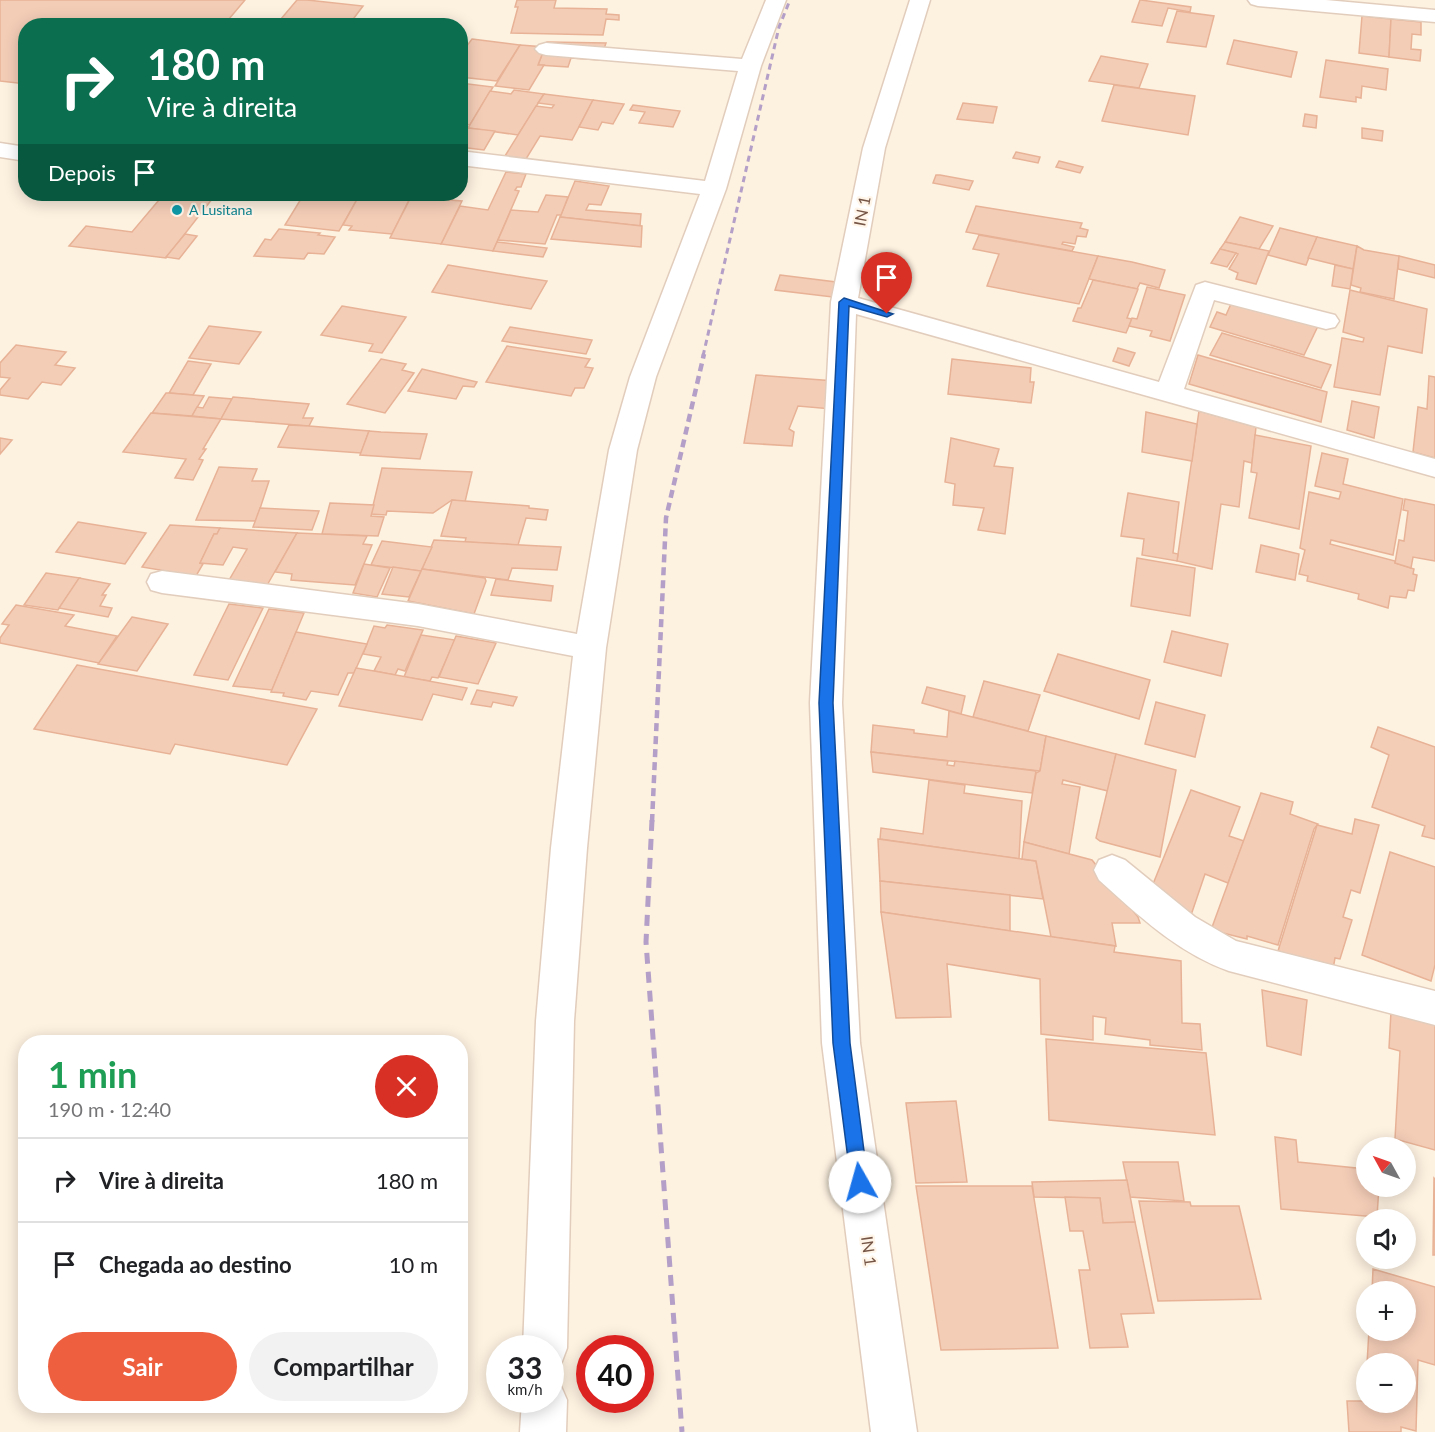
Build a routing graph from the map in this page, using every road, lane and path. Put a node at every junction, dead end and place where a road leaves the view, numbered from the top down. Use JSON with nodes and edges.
{"nodes":[{"id":1,"x":776,"y":0,"type":"edge"},
{"id":2,"x":920,"y":0,"type":"edge"},
{"id":3,"x":1258,"y":0,"type":"edge"},
{"id":4,"x":1435,"y":16,"type":"edge"},
{"id":5,"x":546,"y":49,"type":"dead end"},
{"id":6,"x":750,"y":66,"type":"junction"},
{"id":7,"x":0,"y":150,"type":"edge"},
{"id":8,"x":18,"y":153,"type":"edge"},
{"id":9,"x":468,"y":159,"type":"edge"},
{"id":10,"x":714,"y":189,"type":"junction"},
{"id":11,"x":844,"y":302,"type":"junction"},
{"id":12,"x":1326,"y":321,"type":"dead end"},
{"id":13,"x":1169,"y":393,"type":"junction"},
{"id":14,"x":1435,"y":468,"type":"edge"},
{"id":15,"x":162,"y":582,"type":"dead end"},
{"id":16,"x":590,"y":648,"type":"junction"},
{"id":17,"x":1112,"y":870,"type":"dead end"},
{"id":18,"x":1435,"y":1008,"type":"edge"},
{"id":19,"x":545,"y":1335,"type":"edge"},
{"id":20,"x":544,"y":1413,"type":"edge"},
{"id":21,"x":543,"y":1432,"type":"edge"},
{"id":22,"x":894,"y":1432,"type":"edge"}],
"edges":[{"from":1,"to":6,"type":"street"},
{"from":2,"to":11,"type":"street","name":"IN 1"},
{"from":3,"to":4,"type":"street"},
{"from":5,"to":6,"type":"street"},
{"from":6,"to":10,"type":"street"},
{"from":7,"to":8,"type":"street"},
{"from":9,"to":10,"type":"street"},
{"from":10,"to":16,"type":"street"},
{"from":11,"to":13,"type":"street"},
{"from":11,"to":22,"type":"street","name":"IN 1"},
{"from":12,"to":13,"type":"street"},
{"from":13,"to":14,"type":"street"},
{"from":15,"to":16,"type":"street"},
{"from":16,"to":19,"type":"street"},
{"from":17,"to":18,"type":"street"},
{"from":20,"to":21,"type":"street"}]}
